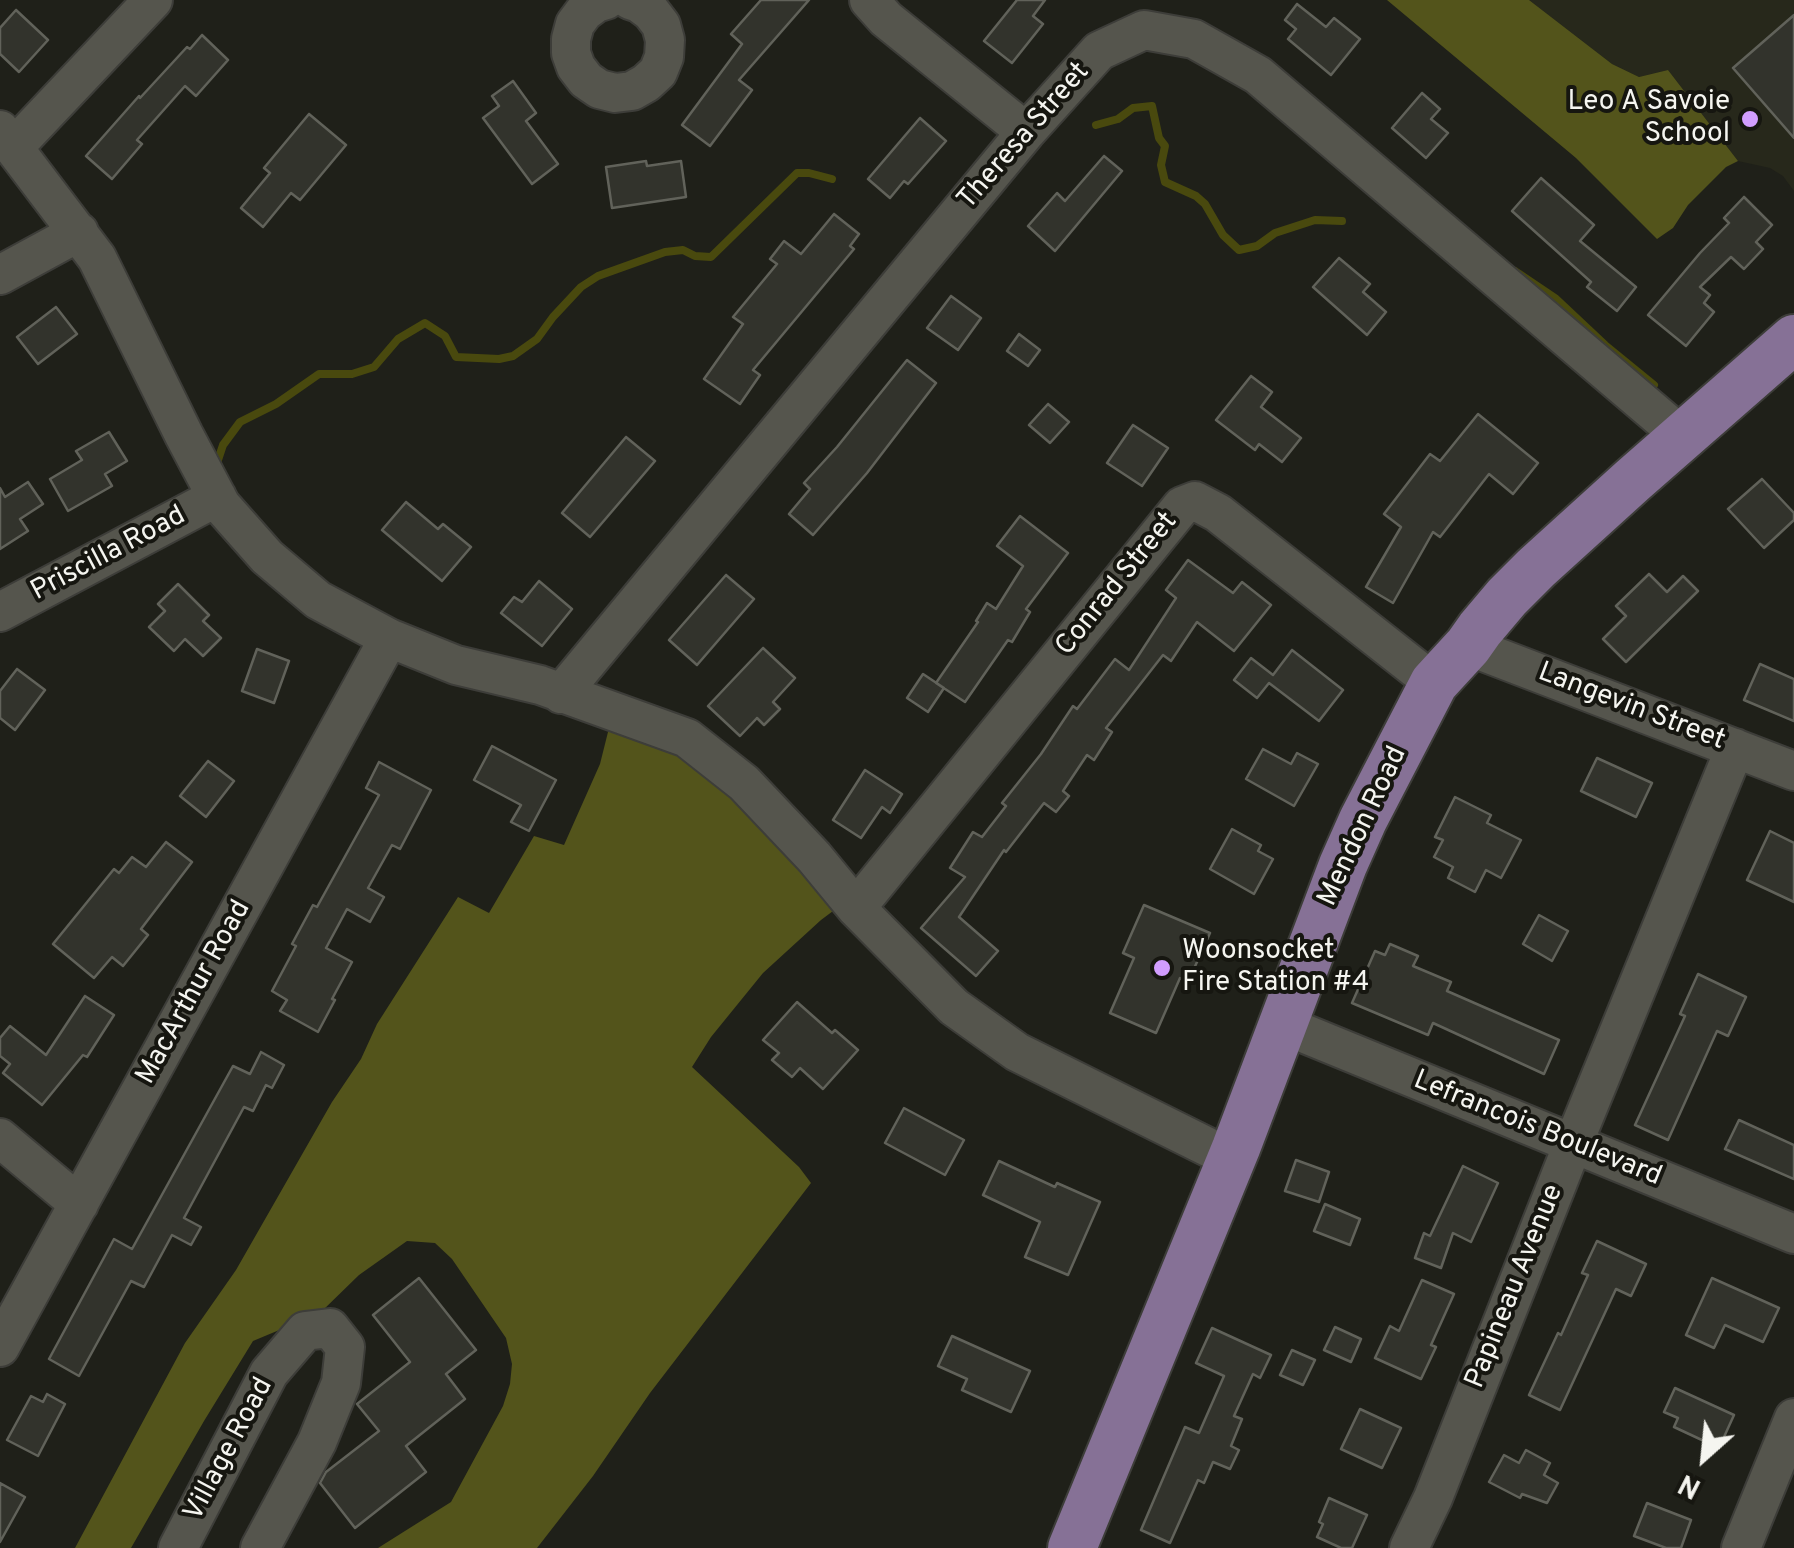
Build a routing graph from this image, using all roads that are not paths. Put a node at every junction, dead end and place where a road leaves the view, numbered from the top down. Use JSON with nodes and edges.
{"nodes":[{"id":1,"x":153,"y":0,"type":"edge"},
{"id":2,"x":606,"y":0,"type":"edge"},
{"id":3,"x":869,"y":0,"type":"edge"},
{"id":4,"x":648,"y":4,"type":"edge"},
{"id":5,"x":1026,"y":132,"type":"junction"},
{"id":6,"x":7,"y":139,"type":"edge"},
{"id":7,"x":79,"y":232,"type":"junction"},
{"id":8,"x":0,"y":275,"type":"edge"},
{"id":9,"x":1794,"y":339,"type":"edge"},
{"id":10,"x":1683,"y":437,"type":"junction"},
{"id":11,"x":218,"y":498,"type":"junction"},
{"id":12,"x":0,"y":612,"type":"edge"},
{"id":13,"x":389,"y":638,"type":"junction"},
{"id":14,"x":1468,"y":646,"type":"junction"},
{"id":15,"x":1434,"y":683,"type":"junction"},
{"id":16,"x":562,"y":694,"type":"junction"},
{"id":17,"x":1735,"y":748,"type":"junction"},
{"id":18,"x":1794,"y":772,"type":"edge"},
{"id":19,"x":856,"y":908,"type":"junction"},
{"id":20,"x":1281,"y":1024,"type":"junction"},
{"id":21,"x":0,"y":1138,"type":"edge"},
{"id":22,"x":1573,"y":1144,"type":"junction"},
{"id":23,"x":1230,"y":1158,"type":"junction"},
{"id":24,"x":79,"y":1204,"type":"junction"},
{"id":25,"x":1794,"y":1234,"type":"edge"},
{"id":26,"x":0,"y":1347,"type":"edge"},
{"id":27,"x":1794,"y":1418,"type":"edge"},
{"id":28,"x":178,"y":1548,"type":"edge"},
{"id":29,"x":260,"y":1548,"type":"edge"},
{"id":30,"x":1072,"y":1548,"type":"edge"},
{"id":31,"x":1409,"y":1548,"type":"edge"},
{"id":32,"x":1741,"y":1548,"type":"edge"}],
"edges":[{"from":1,"to":6,"type":"street"},
{"from":2,"to":4,"type":"street"},
{"from":3,"to":5,"type":"street"},
{"from":5,"to":10,"type":"street","name":"Theresa Street"},
{"from":5,"to":16,"type":"street","name":"Theresa Street"},
{"from":6,"to":7,"type":"street"},
{"from":7,"to":8,"type":"street"},
{"from":7,"to":11,"type":"street"},
{"from":9,"to":10,"type":"main road","name":"Mendon Road"},
{"from":10,"to":14,"type":"main road","name":"Mendon Road"},
{"from":11,"to":12,"type":"street","name":"Priscilla Road"},
{"from":11,"to":13,"type":"street"},
{"from":13,"to":16,"type":"street"},
{"from":13,"to":24,"type":"street","name":"MacArthur Road"},
{"from":14,"to":15,"type":"main road","name":"Mendon Road"},
{"from":14,"to":17,"type":"street","name":"Langevin Street"},
{"from":15,"to":19,"type":"street","name":"Conrad Street"},
{"from":15,"to":20,"type":"main road","name":"Mendon Road"},
{"from":16,"to":19,"type":"street"},
{"from":17,"to":18,"type":"street","name":"Langevin Street"},
{"from":17,"to":22,"type":"street","name":"Papineau Avenue"},
{"from":19,"to":23,"type":"street"},
{"from":20,"to":22,"type":"street","name":"Lefrancois Boulevard"},
{"from":20,"to":23,"type":"main road","name":"Mendon Road"},
{"from":21,"to":24,"type":"street"},
{"from":22,"to":25,"type":"street","name":"Lefrancois Boulevard"},
{"from":22,"to":31,"type":"street","name":"Papineau Avenue"},
{"from":23,"to":30,"type":"main road","name":"Mendon Road"},
{"from":24,"to":26,"type":"street","name":"MacArthur Road"},
{"from":27,"to":32,"type":"street"},
{"from":28,"to":29,"type":"street","name":"Village Road"}]}
